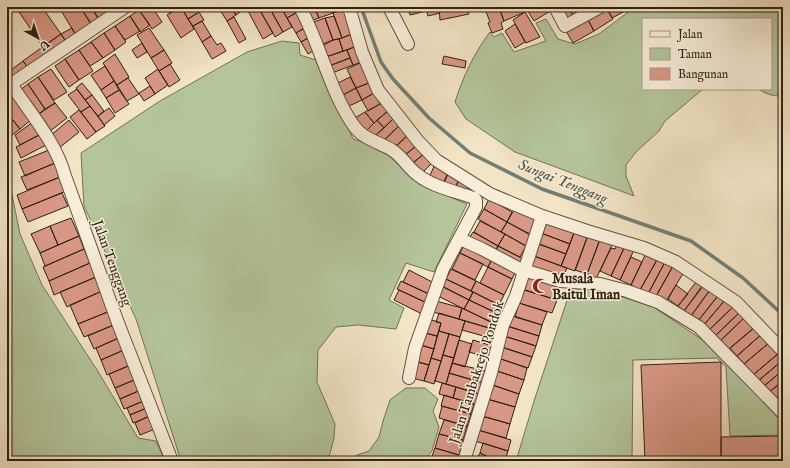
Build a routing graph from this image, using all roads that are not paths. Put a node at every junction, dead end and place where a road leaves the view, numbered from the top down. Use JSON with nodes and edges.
{"nodes":[{"id":1,"x":126,"y":7,"type":"edge"},
{"id":2,"x":300,"y":7,"type":"edge"},
{"id":3,"x":349,"y":7,"type":"edge"},
{"id":4,"x":389,"y":7,"type":"edge"},
{"id":5,"x":555,"y":7,"type":"edge"},
{"id":6,"x":600,"y":7,"type":"edge"},
{"id":7,"x":408,"y":44,"type":"dead end"},
{"id":8,"x":9,"y":85,"type":"edge"},
{"id":9,"x":542,"y":216,"type":"junction"},
{"id":10,"x":460,"y":239,"type":"junction"},
{"id":11,"x":525,"y":270,"type":"junction"},
{"id":12,"x":783,"y":351,"type":"edge"},
{"id":13,"x":409,"y":378,"type":"dead end"},
{"id":14,"x":783,"y":413,"type":"edge"},
{"id":15,"x":172,"y":461,"type":"edge"},
{"id":16,"x":464,"y":461,"type":"edge"}],
"edges":[{"from":1,"to":8,"type":"street"},
{"from":2,"to":10,"type":"street"},
{"from":3,"to":9,"type":"street"},
{"from":4,"to":7,"type":"street"},
{"from":5,"to":6,"type":"street"},
{"from":8,"to":15,"type":"street","name":"Jalan Tenggang"},
{"from":9,"to":11,"type":"street","name":"Jalan Tambakrejo Pondok"},
{"from":9,"to":12,"type":"street"},
{"from":10,"to":11,"type":"street"},
{"from":10,"to":13,"type":"street"},
{"from":11,"to":14,"type":"street"},
{"from":11,"to":16,"type":"street","name":"Jalan Tambakrejo Pondok"}]}
